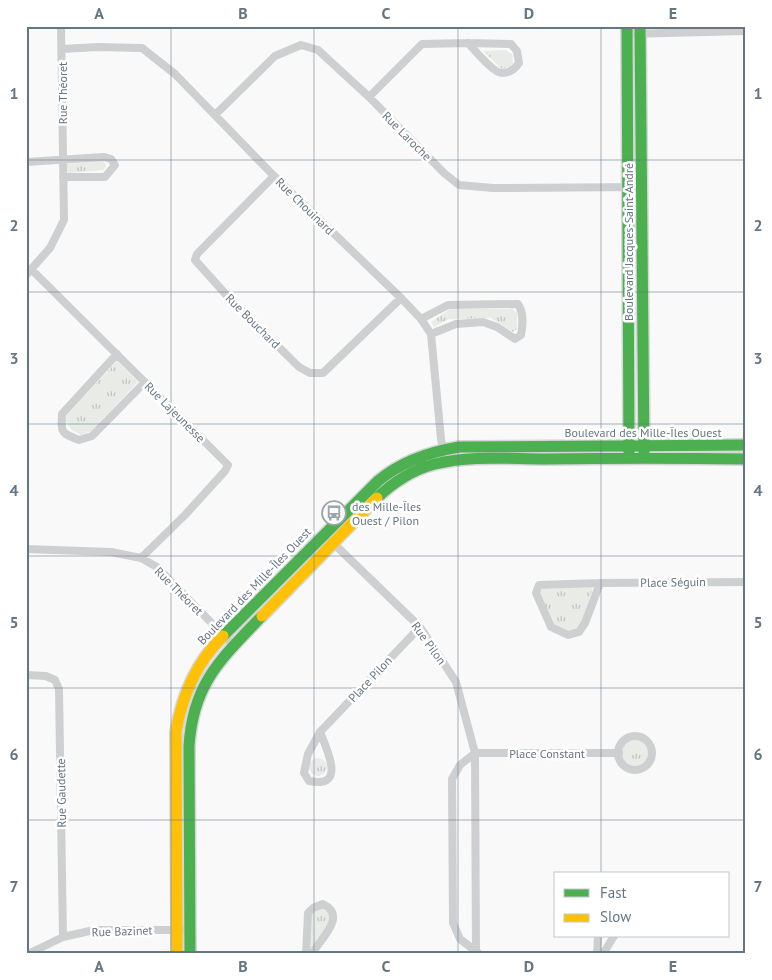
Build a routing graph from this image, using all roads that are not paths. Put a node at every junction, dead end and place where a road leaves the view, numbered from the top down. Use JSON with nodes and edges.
{"nodes":[{"id":1,"x":62,"y":26,"type":"edge"},
{"id":2,"x":627,"y":30,"type":"edge"},
{"id":3,"x":640,"y":30,"type":"edge"},
{"id":4,"x":746,"y":31,"type":"edge"},
{"id":5,"x":468,"y":43,"type":"junction"},
{"id":6,"x":62,"y":49,"type":"junction"},
{"id":7,"x":369,"y":97,"type":"junction"},
{"id":8,"x":215,"y":115,"type":"junction"},
{"id":9,"x":63,"y":160,"type":"junction"},
{"id":10,"x":26,"y":162,"type":"edge"},
{"id":11,"x":274,"y":176,"type":"junction"},
{"id":12,"x":63,"y":177,"type":"junction"},
{"id":13,"x":628,"y":187,"type":"junction"},
{"id":14,"x":642,"y":187,"type":"junction"},
{"id":15,"x":29,"y":272,"type":"edge"},
{"id":16,"x":401,"y":298,"type":"junction"},
{"id":17,"x":421,"y":319,"type":"junction"},
{"id":18,"x":431,"y":334,"type":"junction"},
{"id":19,"x":117,"y":354,"type":"junction"},
{"id":20,"x":145,"y":382,"type":"junction"},
{"id":21,"x":746,"y":445,"type":"edge"},
{"id":22,"x":629,"y":446,"type":"junction"},
{"id":23,"x":644,"y":446,"type":"junction"},
{"id":24,"x":445,"y":455,"type":"junction"},
{"id":25,"x":630,"y":458,"type":"junction"},
{"id":26,"x":644,"y":458,"type":"junction"},
{"id":27,"x":746,"y":459,"type":"edge"},
{"id":28,"x":324,"y":534,"type":"junction"},
{"id":29,"x":333,"y":543,"type":"junction"},
{"id":30,"x":26,"y":549,"type":"edge"},
{"id":31,"x":141,"y":558,"type":"junction"},
{"id":32,"x":746,"y":582,"type":"edge"},
{"id":33,"x":600,"y":583,"type":"junction"},
{"id":34,"x":420,"y":627,"type":"junction"},
{"id":35,"x":224,"y":636,"type":"junction"},
{"id":36,"x":233,"y":645,"type":"junction"},
{"id":37,"x":26,"y":676,"type":"edge"},
{"id":38,"x":320,"y":732,"type":"junction"},
{"id":39,"x":476,"y":753,"type":"junction"},
{"id":40,"x":618,"y":753,"type":"junction"},
{"id":41,"x":176,"y":930,"type":"junction"},
{"id":42,"x":190,"y":930,"type":"junction"},
{"id":43,"x":63,"y":937,"type":"junction"},
{"id":44,"x":598,"y":938,"type":"edge"},
{"id":45,"x":613,"y":938,"type":"edge"},
{"id":46,"x":477,"y":953,"type":"edge"},
{"id":47,"x":28,"y":954,"type":"edge"},
{"id":48,"x":177,"y":954,"type":"edge"},
{"id":49,"x":190,"y":954,"type":"edge"},
{"id":50,"x":306,"y":954,"type":"edge"},
{"id":51,"x":312,"y":954,"type":"edge"},
{"id":52,"x":597,"y":954,"type":"edge"},
{"id":53,"x":603,"y":954,"type":"edge"}],
"edges":[{"from":1,"to":6,"type":"street","name":"Rue Théoret"},
{"from":2,"to":3,"type":"street"},
{"from":2,"to":13,"type":"street","name":"Boulevard Jacques-Saint-André"},
{"from":3,"to":4,"type":"street"},
{"from":3,"to":14,"type":"street","name":"Boulevard Jacques-Saint-André"},
{"from":5,"to":5,"type":"street"},
{"from":5,"to":7,"type":"street"},
{"from":6,"to":8,"type":"street","name":"Rue Chouinard"},
{"from":6,"to":9,"type":"street","name":"Rue Théoret"},
{"from":7,"to":8,"type":"street","name":"Rue Laroche"},
{"from":7,"to":13,"type":"street","name":"Rue Laroche"},
{"from":8,"to":11,"type":"street","name":"Rue Chouinard"},
{"from":9,"to":10,"type":"street"},
{"from":9,"to":12,"type":"street","name":"Rue Théoret"},
{"from":9,"to":12,"type":"street"},
{"from":11,"to":16,"type":"street","name":"Rue Chouinard"},
{"from":11,"to":16,"type":"street","name":"Rue Bouchard"},
{"from":12,"to":15,"type":"street","name":"Rue Théoret"},
{"from":13,"to":14,"type":"street","name":"Rue Laroche"},
{"from":13,"to":22,"type":"street","name":"Boulevard Jacques-Saint-André"},
{"from":14,"to":23,"type":"street","name":"Boulevard Jacques-Saint-André"},
{"from":15,"to":19,"type":"street","name":"Rue Lajeunesse"},
{"from":16,"to":17,"type":"street","name":"Rue Chouinard"},
{"from":17,"to":18,"type":"street","name":"Rue Chouinard"},
{"from":17,"to":18,"type":"street"},
{"from":18,"to":24,"type":"street","name":"Rue Chouinard"},
{"from":19,"to":20,"type":"street","name":"Rue Lajeunesse"},
{"from":19,"to":20,"type":"street"},
{"from":20,"to":31,"type":"street","name":"Rue Lajeunesse"},
{"from":21,"to":23,"type":"street","name":"Boulevard des Mille-Îles Ouest"},
{"from":22,"to":23,"type":"street","name":"Boulevard des Mille-Îles Ouest"},
{"from":22,"to":24,"type":"street","name":"Boulevard des Mille-Îles Ouest"},
{"from":22,"to":25,"type":"street","name":"Boulevard Jacques-Saint-André"},
{"from":23,"to":26,"type":"street","name":"Boulevard Jacques-Saint-André"},
{"from":24,"to":25,"type":"street","name":"Boulevard des Mille-Îles Ouest"},
{"from":24,"to":28,"type":"street","name":"Boulevard des Mille-Îles Ouest"},
{"from":24,"to":29,"type":"street","name":"Boulevard des Mille-Îles Ouest"},
{"from":25,"to":26,"type":"street","name":"Boulevard des Mille-Îles Ouest"},
{"from":26,"to":27,"type":"street","name":"Boulevard des Mille-Îles Ouest"},
{"from":28,"to":29,"type":"street","name":"Rue Pilon"},
{"from":28,"to":35,"type":"street","name":"Boulevard des Mille-Îles Ouest"},
{"from":29,"to":34,"type":"street","name":"Rue Pilon"},
{"from":29,"to":36,"type":"street","name":"Boulevard des Mille-Îles Ouest"},
{"from":30,"to":31,"type":"street","name":"Rue Théoret"},
{"from":31,"to":35,"type":"street","name":"Rue Théoret"},
{"from":32,"to":33,"type":"street","name":"Place Séguin"},
{"from":33,"to":33,"type":"street","name":"Place Séguin"},
{"from":34,"to":38,"type":"street","name":"Place Pilon"},
{"from":34,"to":39,"type":"street","name":"Rue Pilon"},
{"from":35,"to":36,"type":"street","name":"Rue Théoret"},
{"from":35,"to":41,"type":"street","name":"Boulevard des Mille-Îles Ouest"},
{"from":36,"to":42,"type":"street","name":"Boulevard des Mille-Îles Ouest"},
{"from":37,"to":43,"type":"street","name":"Rue Gaudette"},
{"from":38,"to":38,"type":"street","name":"Place Pilon"},
{"from":39,"to":40,"type":"street","name":"Place Constant"},
{"from":39,"to":46,"type":"street","name":"Rue Pilon"},
{"from":39,"to":46,"type":"street","name":"Rue Pilon"},
{"from":40,"to":40,"type":"street"},
{"from":41,"to":42,"type":"street","name":"Rue Bazinet"},
{"from":41,"to":43,"type":"street","name":"Rue Bazinet"},
{"from":41,"to":48,"type":"street","name":"Boulevard des Mille-Îles Ouest"},
{"from":42,"to":49,"type":"street","name":"Boulevard des Mille-Îles Ouest"},
{"from":43,"to":47,"type":"street","name":"Rue Bazinet"},
{"from":44,"to":52,"type":"street"},
{"from":45,"to":53,"type":"street"},
{"from":50,"to":51,"type":"street"}]}
